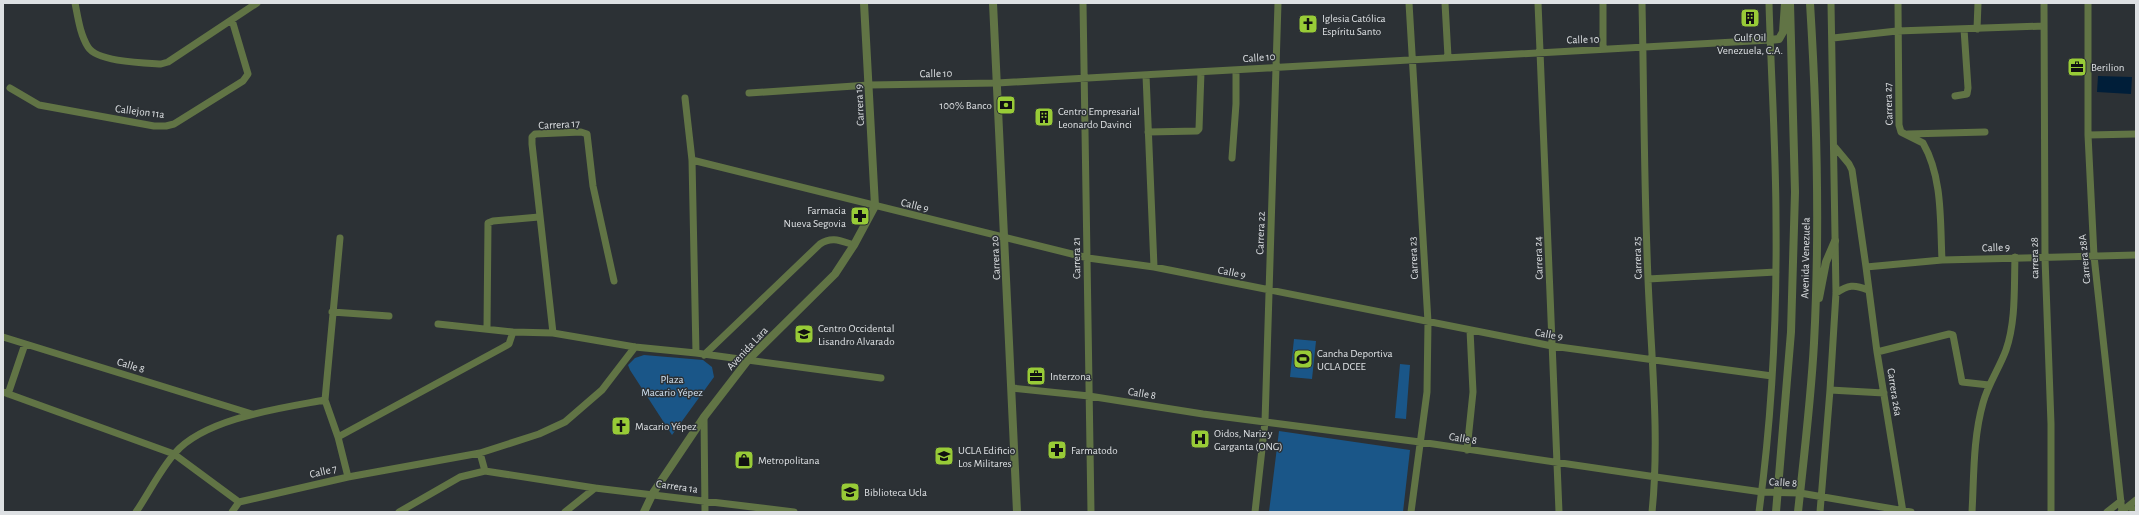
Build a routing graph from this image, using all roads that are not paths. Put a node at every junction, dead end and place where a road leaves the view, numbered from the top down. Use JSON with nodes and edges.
{"nodes":[{"id":1,"x":75,"y":3,"type":"edge"},
{"id":2,"x":257,"y":3,"type":"edge"},
{"id":3,"x":864,"y":3,"type":"edge"},
{"id":4,"x":993,"y":3,"type":"edge"},
{"id":5,"x":1083,"y":3,"type":"edge"},
{"id":6,"x":1278,"y":3,"type":"edge"},
{"id":7,"x":1409,"y":3,"type":"edge"},
{"id":8,"x":1445,"y":3,"type":"edge"},
{"id":9,"x":1538,"y":3,"type":"edge"},
{"id":10,"x":1603,"y":3,"type":"edge"},
{"id":11,"x":1642,"y":3,"type":"edge"},
{"id":12,"x":1769,"y":3,"type":"edge"},
{"id":13,"x":1785,"y":3,"type":"edge"},
{"id":14,"x":1790,"y":3,"type":"edge"},
{"id":15,"x":1810,"y":3,"type":"edge"},
{"id":16,"x":1831,"y":3,"type":"edge"},
{"id":17,"x":1898,"y":3,"type":"edge"},
{"id":18,"x":1978,"y":3,"type":"edge"},
{"id":19,"x":2044,"y":3,"type":"edge"},
{"id":20,"x":2088,"y":3,"type":"edge"},
{"id":21,"x":232,"y":20,"type":"junction"},
{"id":22,"x":2044,"y":26,"type":"junction"},
{"id":23,"x":1964,"y":29,"type":"junction"},
{"id":24,"x":1977,"y":29,"type":"junction"},
{"id":25,"x":1897,"y":31,"type":"junction"},
{"id":26,"x":1833,"y":38,"type":"junction"},
{"id":27,"x":1770,"y":40,"type":"junction"},
{"id":28,"x":1643,"y":48,"type":"junction"},
{"id":29,"x":1603,"y":49,"type":"junction"},
{"id":30,"x":1540,"y":52,"type":"junction"},
{"id":31,"x":1448,"y":57,"type":"junction"},
{"id":32,"x":1412,"y":60,"type":"junction"},
{"id":33,"x":1276,"y":67,"type":"junction"},
{"id":34,"x":1236,"y":70,"type":"junction"},
{"id":35,"x":1201,"y":72,"type":"junction"},
{"id":36,"x":1146,"y":75,"type":"junction"},
{"id":37,"x":1084,"y":78,"type":"junction"},
{"id":38,"x":997,"y":83,"type":"junction"},
{"id":39,"x":869,"y":85,"type":"junction"},
{"id":40,"x":10,"y":88,"type":"dead end"},
{"id":41,"x":749,"y":93,"type":"dead end"},
{"id":42,"x":1955,"y":96,"type":"dead end"},
{"id":43,"x":685,"y":98,"type":"dead end"},
{"id":44,"x":1148,"y":132,"type":"junction"},
{"id":45,"x":1985,"y":132,"type":"dead end"},
{"id":46,"x":2136,"y":134,"type":"edge"},
{"id":47,"x":1906,"y":135,"type":"junction"},
{"id":48,"x":2088,"y":135,"type":"junction"},
{"id":49,"x":1834,"y":146,"type":"junction"},
{"id":50,"x":1232,"y":158,"type":"dead end"},
{"id":51,"x":692,"y":160,"type":"junction"},
{"id":52,"x":875,"y":206,"type":"junction"},
{"id":53,"x":539,"y":217,"type":"junction"},
{"id":54,"x":340,"y":238,"type":"dead end"},
{"id":55,"x":1005,"y":238,"type":"junction"},
{"id":56,"x":1835,"y":241,"type":"junction"},
{"id":57,"x":854,"y":245,"type":"junction"},
{"id":58,"x":2136,"y":255,"type":"edge"},
{"id":59,"x":2094,"y":256,"type":"junction"},
{"id":60,"x":2015,"y":257,"type":"junction"},
{"id":61,"x":1088,"y":258,"type":"junction"},
{"id":62,"x":2045,"y":258,"type":"junction"},
{"id":63,"x":1942,"y":260,"type":"junction"},
{"id":64,"x":1866,"y":267,"type":"junction"},
{"id":65,"x":1154,"y":268,"type":"junction"},
{"id":66,"x":1776,"y":272,"type":"junction"},
{"id":67,"x":1648,"y":279,"type":"junction"},
{"id":68,"x":614,"y":281,"type":"dead end"},
{"id":69,"x":1268,"y":290,"type":"junction"},
{"id":70,"x":1868,"y":290,"type":"junction"},
{"id":71,"x":1836,"y":293,"type":"junction"},
{"id":72,"x":332,"y":312,"type":"junction"},
{"id":73,"x":1815,"y":314,"type":"junction"},
{"id":74,"x":389,"y":316,"type":"dead end"},
{"id":75,"x":1428,"y":322,"type":"junction"},
{"id":76,"x":438,"y":324,"type":"dead end"},
{"id":77,"x":487,"y":329,"type":"junction"},
{"id":78,"x":1470,"y":330,"type":"junction"},
{"id":79,"x":513,"y":332,"type":"junction"},
{"id":80,"x":553,"y":333,"type":"junction"},
{"id":81,"x":3,"y":337,"type":"edge"},
{"id":82,"x":24,"y":344,"type":"junction"},
{"id":83,"x":1552,"y":346,"type":"junction"},
{"id":84,"x":635,"y":347,"type":"junction"},
{"id":85,"x":1877,"y":352,"type":"junction"},
{"id":86,"x":696,"y":353,"type":"junction"},
{"id":87,"x":704,"y":355,"type":"junction"},
{"id":88,"x":748,"y":360,"type":"junction"},
{"id":89,"x":1653,"y":360,"type":"junction"},
{"id":90,"x":1772,"y":376,"type":"junction"},
{"id":91,"x":881,"y":378,"type":"dead end"},
{"id":92,"x":1989,"y":385,"type":"junction"},
{"id":93,"x":1012,"y":388,"type":"junction"},
{"id":94,"x":1830,"y":390,"type":"junction"},
{"id":95,"x":1884,"y":392,"type":"junction"},
{"id":96,"x":6,"y":393,"type":"edge"},
{"id":97,"x":1089,"y":396,"type":"junction"},
{"id":98,"x":325,"y":400,"type":"junction"},
{"id":99,"x":252,"y":414,"type":"junction"},
{"id":100,"x":704,"y":417,"type":"junction"},
{"id":101,"x":1264,"y":422,"type":"junction"},
{"id":102,"x":338,"y":437,"type":"junction"},
{"id":103,"x":1420,"y":442,"type":"junction"},
{"id":104,"x":1467,"y":450,"type":"junction"},
{"id":105,"x":480,"y":453,"type":"junction"},
{"id":106,"x":174,"y":454,"type":"junction"},
{"id":107,"x":1557,"y":464,"type":"junction"},
{"id":108,"x":485,"y":471,"type":"junction"},
{"id":109,"x":348,"y":477,"type":"junction"},
{"id":110,"x":1656,"y":478,"type":"junction"},
{"id":111,"x":596,"y":488,"type":"junction"},
{"id":112,"x":1762,"y":492,"type":"junction"},
{"id":113,"x":1778,"y":492,"type":"junction"},
{"id":114,"x":653,"y":493,"type":"junction"},
{"id":115,"x":1800,"y":493,"type":"junction"},
{"id":116,"x":1821,"y":498,"type":"junction"},
{"id":117,"x":2136,"y":500,"type":"edge"},
{"id":118,"x":705,"y":501,"type":"junction"},
{"id":119,"x":2121,"y":501,"type":"junction"},
{"id":120,"x":239,"y":502,"type":"junction"},
{"id":121,"x":2130,"y":505,"type":"junction"},
{"id":122,"x":136,"y":512,"type":"edge"},
{"id":123,"x":232,"y":512,"type":"edge"},
{"id":124,"x":399,"y":512,"type":"edge"},
{"id":125,"x":566,"y":512,"type":"edge"},
{"id":126,"x":644,"y":512,"type":"edge"},
{"id":127,"x":705,"y":512,"type":"edge"},
{"id":128,"x":794,"y":512,"type":"edge"},
{"id":129,"x":1017,"y":512,"type":"edge"},
{"id":130,"x":1092,"y":512,"type":"edge"},
{"id":131,"x":1255,"y":512,"type":"edge"},
{"id":132,"x":1411,"y":512,"type":"edge"},
{"id":133,"x":1559,"y":512,"type":"edge"},
{"id":134,"x":1652,"y":512,"type":"edge"},
{"id":135,"x":1759,"y":512,"type":"edge"},
{"id":136,"x":1776,"y":512,"type":"edge"},
{"id":137,"x":1798,"y":512,"type":"edge"},
{"id":138,"x":1820,"y":512,"type":"edge"},
{"id":139,"x":1906,"y":512,"type":"edge"},
{"id":140,"x":1972,"y":512,"type":"edge"},
{"id":141,"x":2051,"y":512,"type":"edge"},
{"id":142,"x":2107,"y":512,"type":"edge"},
{"id":143,"x":2122,"y":512,"type":"edge"},
{"id":144,"x":2134,"y":512,"type":"edge"}],
"edges":[{"from":1,"to":21,"type":"street"},
{"from":2,"to":21,"type":"street"},
{"from":3,"to":39,"type":"street","name":"Carrera 19"},
{"from":4,"to":38,"type":"street","name":"Carrera 20"},
{"from":5,"to":37,"type":"street","name":"Carrera 21"},
{"from":6,"to":33,"type":"street","name":"Carrera 22"},
{"from":7,"to":32,"type":"street","name":"Carrera 23"},
{"from":8,"to":31,"type":"street"},
{"from":9,"to":30,"type":"street","name":"Carrera 24"},
{"from":10,"to":29,"type":"street"},
{"from":11,"to":28,"type":"street","name":"Carrera 25"},
{"from":12,"to":27,"type":"street"},
{"from":13,"to":27,"type":"street"},
{"from":14,"to":113,"type":"street","name":"Avenida Venezuela"},
{"from":15,"to":73,"type":"street","name":"Avenida Venezuela"},
{"from":16,"to":26,"type":"street"},
{"from":17,"to":25,"type":"street","name":"Carrera 27"},
{"from":18,"to":24,"type":"street"},
{"from":19,"to":22,"type":"street","name":"carrera 28"},
{"from":20,"to":48,"type":"street","name":"Carrera 28A"},
{"from":21,"to":40,"type":"street","name":"Callejon 11a"},
{"from":22,"to":24,"type":"street"},
{"from":22,"to":62,"type":"street","name":"carrera 28"},
{"from":23,"to":24,"type":"street"},
{"from":23,"to":25,"type":"street"},
{"from":23,"to":42,"type":"street"},
{"from":25,"to":26,"type":"street"},
{"from":25,"to":47,"type":"street","name":"Carrera 27"},
{"from":26,"to":49,"type":"street"},
{"from":27,"to":28,"type":"street","name":"Calle 10"},
{"from":27,"to":66,"type":"street"},
{"from":28,"to":29,"type":"street","name":"Calle 10"},
{"from":28,"to":67,"type":"street","name":"Carrera 25"},
{"from":29,"to":30,"type":"street","name":"Calle 10"},
{"from":30,"to":31,"type":"street","name":"Calle 10"},
{"from":30,"to":83,"type":"street","name":"Carrera 24"},
{"from":31,"to":32,"type":"street","name":"Calle 10"},
{"from":32,"to":33,"type":"street","name":"Calle 10"},
{"from":32,"to":75,"type":"street","name":"Carrera 23"},
{"from":33,"to":34,"type":"street","name":"Calle 10"},
{"from":33,"to":69,"type":"street","name":"Carrera 22"},
{"from":34,"to":35,"type":"street","name":"Calle 10"},
{"from":34,"to":50,"type":"street"},
{"from":35,"to":36,"type":"street","name":"Calle 10"},
{"from":35,"to":44,"type":"street"},
{"from":36,"to":37,"type":"street","name":"Calle 10"},
{"from":36,"to":44,"type":"street"},
{"from":37,"to":38,"type":"street","name":"Calle 10"},
{"from":37,"to":61,"type":"street","name":"Carrera 21"},
{"from":38,"to":39,"type":"street","name":"Calle 10"},
{"from":38,"to":55,"type":"street","name":"Carrera 20"},
{"from":39,"to":41,"type":"street","name":"Calle 10"},
{"from":39,"to":52,"type":"street","name":"Carrera 19"},
{"from":43,"to":51,"type":"street"},
{"from":44,"to":65,"type":"street"},
{"from":45,"to":47,"type":"street"},
{"from":46,"to":48,"type":"street"},
{"from":47,"to":63,"type":"street","name":"Carrera 27"},
{"from":48,"to":59,"type":"street","name":"Carrera 28A"},
{"from":49,"to":56,"type":"street"},
{"from":49,"to":64,"type":"street"},
{"from":51,"to":52,"type":"street","name":"Calle 9"},
{"from":51,"to":86,"type":"street"},
{"from":52,"to":55,"type":"street","name":"Calle 9"},
{"from":52,"to":57,"type":"street","name":"Avenida Lara"},
{"from":53,"to":68,"type":"street","name":"Carrera 17"},
{"from":53,"to":77,"type":"street"},
{"from":53,"to":80,"type":"street","name":"Carrera 17"},
{"from":54,"to":72,"type":"street"},
{"from":55,"to":61,"type":"street","name":"Calle 9"},
{"from":55,"to":93,"type":"street","name":"Carrera 20"},
{"from":56,"to":71,"type":"street"},
{"from":56,"to":73,"type":"street"},
{"from":57,"to":87,"type":"street"},
{"from":57,"to":88,"type":"street","name":"Avenida Lara"},
{"from":58,"to":59,"type":"street","name":"Calle 9"},
{"from":59,"to":62,"type":"street","name":"Calle 9"},
{"from":59,"to":119,"type":"street","name":"Carrera 28A"},
{"from":60,"to":62,"type":"street","name":"Calle 9"},
{"from":60,"to":63,"type":"street","name":"Calle 9"},
{"from":60,"to":92,"type":"street"},
{"from":61,"to":65,"type":"street","name":"Calle 9"},
{"from":61,"to":97,"type":"street","name":"Carrera 21"},
{"from":62,"to":141,"type":"street","name":"carrera 28"},
{"from":63,"to":64,"type":"street","name":"Calle 9"},
{"from":64,"to":70,"type":"street","name":"Carrera 26a"},
{"from":65,"to":69,"type":"street","name":"Calle 9"},
{"from":66,"to":67,"type":"street"},
{"from":66,"to":90,"type":"street"},
{"from":67,"to":89,"type":"street","name":"Carrera 25"},
{"from":69,"to":75,"type":"street","name":"Calle 9"},
{"from":69,"to":101,"type":"street","name":"Carrera 22"},
{"from":70,"to":71,"type":"street"},
{"from":70,"to":85,"type":"street","name":"Carrera 26a"},
{"from":71,"to":94,"type":"street"},
{"from":72,"to":74,"type":"street"},
{"from":72,"to":98,"type":"street"},
{"from":73,"to":115,"type":"street","name":"Avenida Venezuela"},
{"from":75,"to":78,"type":"street","name":"Calle 9"},
{"from":75,"to":103,"type":"street","name":"Carrera 23"},
{"from":76,"to":77,"type":"street"},
{"from":77,"to":79,"type":"street"},
{"from":78,"to":83,"type":"street","name":"Calle 9"},
{"from":78,"to":104,"type":"street"},
{"from":79,"to":80,"type":"street"},
{"from":79,"to":102,"type":"street"},
{"from":80,"to":84,"type":"street"},
{"from":81,"to":82,"type":"street","name":"Calle 8"},
{"from":82,"to":96,"type":"street"},
{"from":82,"to":99,"type":"street","name":"Calle 8"},
{"from":83,"to":89,"type":"street","name":"Calle 9"},
{"from":83,"to":107,"type":"street","name":"Carrera 24"},
{"from":84,"to":86,"type":"street"},
{"from":84,"to":105,"type":"street","name":"Calle 7"},
{"from":85,"to":92,"type":"street"},
{"from":85,"to":95,"type":"street","name":"Carrera 26a"},
{"from":86,"to":87,"type":"street"},
{"from":87,"to":88,"type":"street"},
{"from":88,"to":91,"type":"street"},
{"from":88,"to":100,"type":"street","name":"Avenida Lara"},
{"from":89,"to":90,"type":"street","name":"Calle 9"},
{"from":89,"to":110,"type":"street","name":"Carrera 25"},
{"from":90,"to":112,"type":"street"},
{"from":92,"to":140,"type":"street"},
{"from":93,"to":97,"type":"street","name":"Calle 8"},
{"from":93,"to":129,"type":"street","name":"Carrera 20"},
{"from":94,"to":95,"type":"street"},
{"from":94,"to":116,"type":"street"},
{"from":95,"to":139,"type":"street","name":"Carrera 26a"},
{"from":96,"to":106,"type":"street"},
{"from":97,"to":101,"type":"street","name":"Calle 8"},
{"from":97,"to":130,"type":"street","name":"Carrera 21"},
{"from":98,"to":99,"type":"street"},
{"from":98,"to":102,"type":"street"},
{"from":99,"to":106,"type":"street"},
{"from":100,"to":114,"type":"street","name":"Avenida Lara"},
{"from":100,"to":118,"type":"street"},
{"from":101,"to":103,"type":"street","name":"Calle 8"},
{"from":101,"to":131,"type":"street","name":"Carrera 22"},
{"from":102,"to":109,"type":"street"},
{"from":103,"to":104,"type":"street","name":"Calle 8"},
{"from":103,"to":132,"type":"street","name":"Carrera 23"},
{"from":104,"to":107,"type":"street","name":"Calle 8"},
{"from":105,"to":108,"type":"street"},
{"from":105,"to":109,"type":"street","name":"Calle 7"},
{"from":106,"to":120,"type":"street"},
{"from":106,"to":122,"type":"street"},
{"from":107,"to":110,"type":"street","name":"Calle 8"},
{"from":107,"to":133,"type":"street","name":"Carrera 24"},
{"from":108,"to":111,"type":"street"},
{"from":108,"to":124,"type":"street"},
{"from":109,"to":120,"type":"street","name":"Calle 7"},
{"from":110,"to":112,"type":"street","name":"Calle 8"},
{"from":110,"to":134,"type":"street","name":"Carrera 25"},
{"from":111,"to":114,"type":"street","name":"Carrera 1a"},
{"from":111,"to":125,"type":"street"},
{"from":112,"to":113,"type":"street","name":"Calle 8"},
{"from":112,"to":135,"type":"street"},
{"from":113,"to":115,"type":"street","name":"Calle 8"},
{"from":113,"to":136,"type":"street","name":"Avenida Venezuela"},
{"from":114,"to":118,"type":"street","name":"Carrera 1a"},
{"from":114,"to":126,"type":"street","name":"Avenida Lara"},
{"from":115,"to":116,"type":"street","name":"Calle 8"},
{"from":115,"to":137,"type":"street","name":"Avenida Venezuela"},
{"from":116,"to":138,"type":"street"},
{"from":116,"to":139,"type":"street","name":"Calle 8"},
{"from":117,"to":121,"type":"street"},
{"from":118,"to":127,"type":"street"},
{"from":118,"to":128,"type":"street","name":"Carrera 1a"},
{"from":119,"to":142,"type":"street"},
{"from":119,"to":143,"type":"street","name":"Carrera 28A"},
{"from":120,"to":123,"type":"street"},
{"from":121,"to":143,"type":"street"},
{"from":121,"to":144,"type":"street"}]}
